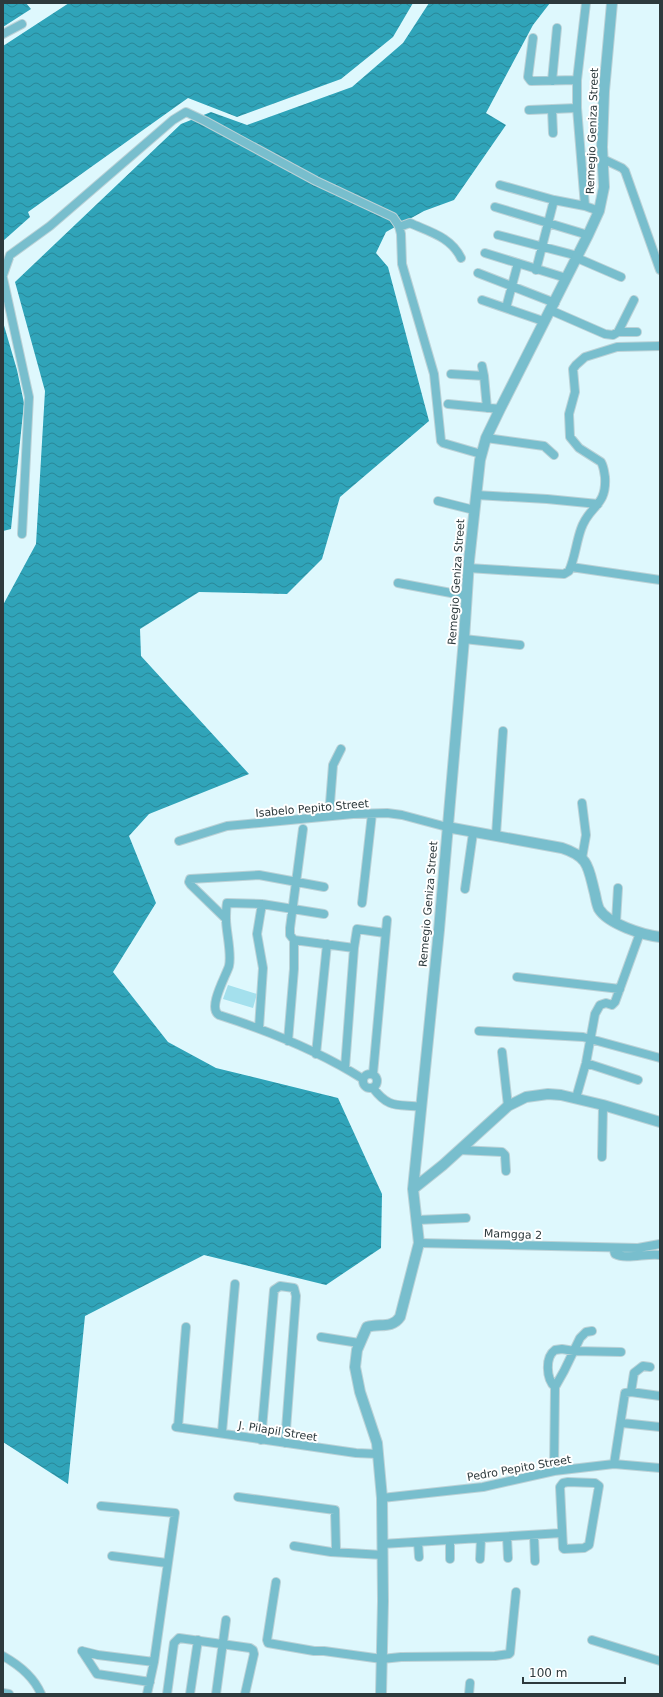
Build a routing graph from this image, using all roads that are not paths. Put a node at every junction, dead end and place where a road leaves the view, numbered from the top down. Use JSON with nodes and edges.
{"nodes":[{"id":1,"x":586,"y":3,"type":"edge"},
{"id":2,"x":612,"y":3,"type":"edge"},
{"id":3,"x":22,"y":24,"type":"dead end"},
{"id":4,"x":557,"y":28,"type":"dead end"},
{"id":5,"x":3,"y":34,"type":"edge"},
{"id":6,"x":533,"y":38,"type":"dead end"},
{"id":7,"x":577,"y":80,"type":"junction"},
{"id":8,"x":552,"y":81,"type":"junction"},
{"id":9,"x":577,"y":108,"type":"junction"},
{"id":10,"x":552,"y":109,"type":"junction"},
{"id":11,"x":529,"y":110,"type":"dead end"},
{"id":12,"x":553,"y":133,"type":"dead end"},
{"id":13,"x":603,"y":159,"type":"junction"},
{"id":14,"x":500,"y":185,"type":"dead end"},
{"id":15,"x":554,"y":200,"type":"junction"},
{"id":16,"x":585,"y":206,"type":"junction"},
{"id":17,"x":495,"y":207,"type":"dead end"},
{"id":18,"x":599,"y":211,"type":"junction"},
{"id":19,"x":548,"y":222,"type":"junction"},
{"id":20,"x":399,"y":227,"type":"junction"},
{"id":21,"x":498,"y":235,"type":"dead end"},
{"id":22,"x":588,"y":235,"type":"junction"},
{"id":23,"x":542,"y":246,"type":"junction"},
{"id":24,"x":485,"y":253,"type":"dead end"},
{"id":25,"x":577,"y":257,"type":"junction"},
{"id":26,"x":461,"y":258,"type":"dead end"},
{"id":27,"x":518,"y":263,"type":"junction"},
{"id":28,"x":536,"y":270,"type":"junction"},
{"id":29,"x":660,"y":270,"type":"edge"},
{"id":30,"x":478,"y":273,"type":"dead end"},
{"id":31,"x":3,"y":277,"type":"edge"},
{"id":32,"x":621,"y":277,"type":"dead end"},
{"id":33,"x":566,"y":278,"type":"junction"},
{"id":34,"x":512,"y":285,"type":"junction"},
{"id":35,"x":482,"y":300,"type":"dead end"},
{"id":36,"x":634,"y":300,"type":"dead end"},
{"id":37,"x":552,"y":306,"type":"junction"},
{"id":38,"x":506,"y":308,"type":"junction"},
{"id":39,"x":544,"y":321,"type":"junction"},
{"id":40,"x":618,"y":332,"type":"junction"},
{"id":41,"x":636,"y":332,"type":"dead end"},
{"id":42,"x":660,"y":346,"type":"edge"},
{"id":43,"x":482,"y":366,"type":"dead end"},
{"id":44,"x":451,"y":374,"type":"dead end"},
{"id":45,"x":484,"y":376,"type":"junction"},
{"id":46,"x":448,"y":404,"type":"dead end"},
{"id":47,"x":486,"y":408,"type":"junction"},
{"id":48,"x":500,"y":409,"type":"junction"},
{"id":49,"x":486,"y":438,"type":"junction"},
{"id":50,"x":481,"y":454,"type":"junction"},
{"id":51,"x":554,"y":455,"type":"dead end"},
{"id":52,"x":476,"y":495,"type":"junction"},
{"id":53,"x":438,"y":502,"type":"dead end"},
{"id":54,"x":598,"y":504,"type":"junction"},
{"id":55,"x":474,"y":510,"type":"junction"},
{"id":56,"x":22,"y":534,"type":"dead end"},
{"id":57,"x":571,"y":567,"type":"junction"},
{"id":58,"x":468,"y":568,"type":"junction"},
{"id":59,"x":660,"y":580,"type":"edge"},
{"id":60,"x":398,"y":583,"type":"dead end"},
{"id":61,"x":466,"y":596,"type":"junction"},
{"id":62,"x":464,"y":640,"type":"junction"},
{"id":63,"x":520,"y":645,"type":"dead end"},
{"id":64,"x":503,"y":731,"type":"dead end"},
{"id":65,"x":341,"y":749,"type":"dead end"},
{"id":66,"x":582,"y":803,"type":"dead end"},
{"id":67,"x":372,"y":814,"type":"junction"},
{"id":68,"x":329,"y":816,"type":"junction"},
{"id":69,"x":447,"y":827,"type":"junction"},
{"id":70,"x":303,"y":829,"type":"dead end"},
{"id":71,"x":473,"y":833,"type":"junction"},
{"id":72,"x":496,"y":835,"type":"junction"},
{"id":73,"x":179,"y":841,"type":"dead end"},
{"id":74,"x":582,"y":858,"type":"junction"},
{"id":75,"x":295,"y":883,"type":"junction"},
{"id":76,"x":324,"y":887,"type":"dead end"},
{"id":77,"x":618,"y":888,"type":"dead end"},
{"id":78,"x":465,"y":889,"type":"dead end"},
{"id":79,"x":210,"y":903,"type":"junction"},
{"id":80,"x":227,"y":903,"type":"junction"},
{"id":81,"x":362,"y":903,"type":"dead end"},
{"id":82,"x":262,"y":904,"type":"junction"},
{"id":83,"x":291,"y":910,"type":"junction"},
{"id":84,"x":324,"y":914,"type":"dead end"},
{"id":85,"x":226,"y":919,"type":"junction"},
{"id":86,"x":387,"y":920,"type":"dead end"},
{"id":87,"x":616,"y":922,"type":"junction"},
{"id":88,"x":385,"y":933,"type":"junction"},
{"id":89,"x":640,"y":933,"type":"junction"},
{"id":90,"x":660,"y":937,"type":"edge"},
{"id":91,"x":294,"y":940,"type":"junction"},
{"id":92,"x":327,"y":944,"type":"junction"},
{"id":93,"x":354,"y":948,"type":"junction"},
{"id":94,"x":517,"y":977,"type":"dead end"},
{"id":95,"x":620,"y":989,"type":"junction"},
{"id":96,"x":259,"y":1028,"type":"junction"},
{"id":97,"x":479,"y":1031,"type":"dead end"},
{"id":98,"x":591,"y":1038,"type":"junction"},
{"id":99,"x":288,"y":1040,"type":"junction"},
{"id":100,"x":502,"y":1052,"type":"dead end"},
{"id":101,"x":316,"y":1054,"type":"junction"},
{"id":102,"x":660,"y":1058,"type":"edge"},
{"id":103,"x":586,"y":1062,"type":"junction"},
{"id":104,"x":345,"y":1068,"type":"junction"},
{"id":105,"x":373,"y":1074,"type":"junction"},
{"id":106,"x":363,"y":1079,"type":"junction"},
{"id":107,"x":638,"y":1080,"type":"dead end"},
{"id":108,"x":373,"y":1088,"type":"junction"},
{"id":109,"x":576,"y":1098,"type":"junction"},
{"id":110,"x":603,"y":1105,"type":"junction"},
{"id":111,"x":508,"y":1106,"type":"junction"},
{"id":112,"x":421,"y":1107,"type":"junction"},
{"id":113,"x":660,"y":1122,"type":"edge"},
{"id":114,"x":459,"y":1150,"type":"junction"},
{"id":115,"x":602,"y":1157,"type":"dead end"},
{"id":116,"x":506,"y":1171,"type":"dead end"},
{"id":117,"x":413,"y":1189,"type":"junction"},
{"id":118,"x":466,"y":1218,"type":"dead end"},
{"id":119,"x":417,"y":1220,"type":"junction"},
{"id":120,"x":419,"y":1243,"type":"junction"},
{"id":121,"x":660,"y":1244,"type":"edge"},
{"id":122,"x":613,"y":1248,"type":"junction"},
{"id":123,"x":660,"y":1255,"type":"edge"},
{"id":124,"x":235,"y":1284,"type":"dead end"},
{"id":125,"x":186,"y":1327,"type":"dead end"},
{"id":126,"x":592,"y":1331,"type":"dead end"},
{"id":127,"x":321,"y":1337,"type":"dead end"},
{"id":128,"x":359,"y":1343,"type":"junction"},
{"id":129,"x":574,"y":1352,"type":"junction"},
{"id":130,"x":621,"y":1352,"type":"dead end"},
{"id":131,"x":650,"y":1367,"type":"dead end"},
{"id":132,"x":555,"y":1387,"type":"junction"},
{"id":133,"x":631,"y":1392,"type":"junction"},
{"id":134,"x":660,"y":1396,"type":"edge"},
{"id":135,"x":622,"y":1423,"type":"junction"},
{"id":136,"x":660,"y":1428,"type":"edge"},
{"id":137,"x":222,"y":1432,"type":"junction"},
{"id":138,"x":261,"y":1440,"type":"junction"},
{"id":139,"x":285,"y":1443,"type":"junction"},
{"id":140,"x":378,"y":1454,"type":"junction"},
{"id":141,"x":614,"y":1464,"type":"junction"},
{"id":142,"x":660,"y":1468,"type":"edge"},
{"id":143,"x":554,"y":1471,"type":"junction"},
{"id":144,"x":238,"y":1497,"type":"dead end"},
{"id":145,"x":382,"y":1498,"type":"junction"},
{"id":146,"x":100,"y":1506,"type":"dead end"},
{"id":147,"x":562,"y":1533,"type":"junction"},
{"id":148,"x":534,"y":1535,"type":"junction"},
{"id":149,"x":507,"y":1537,"type":"junction"},
{"id":150,"x":481,"y":1538,"type":"junction"},
{"id":151,"x":450,"y":1540,"type":"junction"},
{"id":152,"x":418,"y":1542,"type":"junction"},
{"id":153,"x":382,"y":1544,"type":"junction"},
{"id":154,"x":294,"y":1546,"type":"dead end"},
{"id":155,"x":337,"y":1551,"type":"junction"},
{"id":156,"x":383,"y":1555,"type":"junction"},
{"id":157,"x":112,"y":1556,"type":"dead end"},
{"id":158,"x":419,"y":1557,"type":"dead end"},
{"id":159,"x":508,"y":1558,"type":"dead end"},
{"id":160,"x":450,"y":1559,"type":"dead end"},
{"id":161,"x":480,"y":1559,"type":"dead end"},
{"id":162,"x":535,"y":1561,"type":"dead end"},
{"id":163,"x":167,"y":1562,"type":"junction"},
{"id":164,"x":276,"y":1582,"type":"dead end"},
{"id":165,"x":516,"y":1592,"type":"dead end"},
{"id":166,"x":226,"y":1620,"type":"dead end"},
{"id":167,"x":198,"y":1640,"type":"junction"},
{"id":168,"x":592,"y":1640,"type":"dead end"},
{"id":169,"x":222,"y":1644,"type":"junction"},
{"id":170,"x":3,"y":1656,"type":"edge"},
{"id":171,"x":382,"y":1659,"type":"junction"},
{"id":172,"x":660,"y":1661,"type":"edge"},
{"id":173,"x":154,"y":1662,"type":"junction"},
{"id":174,"x":150,"y":1682,"type":"junction"},
{"id":175,"x":470,"y":1683,"type":"dead end"},
{"id":176,"x":3,"y":1693,"type":"edge"},
{"id":177,"x":9,"y":1694,"type":"edge"},
{"id":178,"x":41,"y":1694,"type":"edge"},
{"id":179,"x":147,"y":1694,"type":"edge"},
{"id":180,"x":167,"y":1694,"type":"edge"},
{"id":181,"x":190,"y":1694,"type":"edge"},
{"id":182,"x":216,"y":1694,"type":"edge"},
{"id":183,"x":245,"y":1694,"type":"edge"},
{"id":184,"x":381,"y":1694,"type":"edge"},
{"id":185,"x":469,"y":1694,"type":"edge"}],
"edges":[{"from":1,"to":7,"type":"street"},
{"from":2,"to":13,"type":"street","name":"Remegio Geniza Street"},
{"from":3,"to":5,"type":"street"},
{"from":4,"to":8,"type":"street"},
{"from":6,"to":8,"type":"street"},
{"from":7,"to":8,"type":"street"},
{"from":7,"to":9,"type":"street"},
{"from":9,"to":10,"type":"street"},
{"from":9,"to":16,"type":"street"},
{"from":10,"to":11,"type":"street"},
{"from":10,"to":12,"type":"street"},
{"from":13,"to":18,"type":"street","name":"Remegio Geniza Street"},
{"from":13,"to":29,"type":"street"},
{"from":14,"to":15,"type":"street"},
{"from":15,"to":16,"type":"street"},
{"from":15,"to":19,"type":"street"},
{"from":16,"to":18,"type":"street"},
{"from":17,"to":19,"type":"street"},
{"from":18,"to":22,"type":"street","name":"Remegio Geniza Street"},
{"from":19,"to":22,"type":"street"},
{"from":19,"to":23,"type":"street"},
{"from":20,"to":26,"type":"street"},
{"from":20,"to":31,"type":"street"},
{"from":20,"to":50,"type":"street"},
{"from":21,"to":23,"type":"street"},
{"from":22,"to":25,"type":"street","name":"Remegio Geniza Street"},
{"from":23,"to":25,"type":"street"},
{"from":23,"to":28,"type":"street"},
{"from":24,"to":27,"type":"street"},
{"from":25,"to":32,"type":"street"},
{"from":25,"to":33,"type":"street","name":"Remegio Geniza Street"},
{"from":27,"to":28,"type":"street"},
{"from":27,"to":34,"type":"street"},
{"from":28,"to":33,"type":"street"},
{"from":30,"to":34,"type":"street"},
{"from":31,"to":56,"type":"street"},
{"from":33,"to":37,"type":"street","name":"Remegio Geniza Street"},
{"from":34,"to":37,"type":"street"},
{"from":34,"to":38,"type":"street"},
{"from":35,"to":38,"type":"street"},
{"from":36,"to":40,"type":"street"},
{"from":37,"to":39,"type":"street","name":"Remegio Geniza Street"},
{"from":37,"to":40,"type":"street"},
{"from":38,"to":39,"type":"street"},
{"from":39,"to":48,"type":"street","name":"Remegio Geniza Street"},
{"from":40,"to":41,"type":"street"},
{"from":42,"to":54,"type":"street"},
{"from":43,"to":45,"type":"street"},
{"from":44,"to":45,"type":"street"},
{"from":45,"to":47,"type":"street"},
{"from":46,"to":47,"type":"street"},
{"from":47,"to":48,"type":"street"},
{"from":48,"to":49,"type":"street","name":"Remegio Geniza Street"},
{"from":49,"to":50,"type":"street","name":"Remegio Geniza Street"},
{"from":49,"to":51,"type":"street"},
{"from":50,"to":52,"type":"street","name":"Remegio Geniza Street"},
{"from":52,"to":54,"type":"street"},
{"from":52,"to":55,"type":"street","name":"Remegio Geniza Street"},
{"from":53,"to":55,"type":"street"},
{"from":54,"to":57,"type":"street"},
{"from":55,"to":58,"type":"street","name":"Remegio Geniza Street"},
{"from":57,"to":58,"type":"street"},
{"from":57,"to":59,"type":"street"},
{"from":58,"to":61,"type":"street","name":"Remegio Geniza Street"},
{"from":60,"to":61,"type":"street"},
{"from":61,"to":62,"type":"street","name":"Remegio Geniza Street"},
{"from":62,"to":63,"type":"street"},
{"from":62,"to":69,"type":"street","name":"Remegio Geniza Street"},
{"from":64,"to":72,"type":"street"},
{"from":65,"to":68,"type":"street"},
{"from":66,"to":74,"type":"street"},
{"from":67,"to":68,"type":"street","name":"Isabelo Pepito Street"},
{"from":67,"to":69,"type":"street","name":"Isabelo Pepito Street"},
{"from":67,"to":81,"type":"street"},
{"from":68,"to":73,"type":"street","name":"Isabelo Pepito Street"},
{"from":69,"to":71,"type":"street"},
{"from":69,"to":112,"type":"street","name":"Remegio Geniza Street"},
{"from":70,"to":75,"type":"street"},
{"from":71,"to":72,"type":"street"},
{"from":71,"to":78,"type":"street"},
{"from":72,"to":74,"type":"street"},
{"from":74,"to":87,"type":"street"},
{"from":75,"to":76,"type":"street"},
{"from":75,"to":79,"type":"street"},
{"from":75,"to":83,"type":"street"},
{"from":77,"to":87,"type":"street"},
{"from":79,"to":80,"type":"street"},
{"from":79,"to":85,"type":"street"},
{"from":80,"to":82,"type":"street"},
{"from":80,"to":85,"type":"street"},
{"from":82,"to":83,"type":"street"},
{"from":82,"to":96,"type":"street"},
{"from":83,"to":84,"type":"street"},
{"from":83,"to":91,"type":"street"},
{"from":85,"to":96,"type":"street"},
{"from":86,"to":88,"type":"street"},
{"from":87,"to":89,"type":"street"},
{"from":88,"to":93,"type":"street"},
{"from":88,"to":105,"type":"street"},
{"from":89,"to":90,"type":"street"},
{"from":89,"to":95,"type":"street"},
{"from":91,"to":92,"type":"street"},
{"from":91,"to":99,"type":"street"},
{"from":92,"to":93,"type":"street"},
{"from":92,"to":101,"type":"street"},
{"from":93,"to":104,"type":"street"},
{"from":94,"to":95,"type":"street"},
{"from":95,"to":98,"type":"street"},
{"from":96,"to":99,"type":"street"},
{"from":97,"to":98,"type":"street"},
{"from":98,"to":102,"type":"street"},
{"from":98,"to":103,"type":"street"},
{"from":99,"to":101,"type":"street"},
{"from":100,"to":111,"type":"street"},
{"from":101,"to":104,"type":"street"},
{"from":103,"to":107,"type":"street"},
{"from":103,"to":109,"type":"street"},
{"from":104,"to":106,"type":"street"},
{"from":105,"to":106,"type":"street"},
{"from":105,"to":108,"type":"street"},
{"from":106,"to":108,"type":"street"},
{"from":108,"to":112,"type":"street"},
{"from":109,"to":110,"type":"street"},
{"from":109,"to":111,"type":"street"},
{"from":110,"to":113,"type":"street"},
{"from":110,"to":115,"type":"street"},
{"from":111,"to":114,"type":"street"},
{"from":112,"to":117,"type":"street","name":"Remegio Geniza Street"},
{"from":114,"to":116,"type":"street"},
{"from":114,"to":117,"type":"street"},
{"from":117,"to":119,"type":"street"},
{"from":118,"to":119,"type":"street"},
{"from":119,"to":120,"type":"street"},
{"from":120,"to":122,"type":"street","name":"Mamgga 2"},
{"from":120,"to":128,"type":"street"},
{"from":121,"to":122,"type":"street","name":"Mamgga 2"},
{"from":122,"to":123,"type":"street"},
{"from":124,"to":137,"type":"street"},
{"from":125,"to":137,"type":"street","name":"J. Pilapil Street"},
{"from":126,"to":129,"type":"street"},
{"from":127,"to":128,"type":"street"},
{"from":128,"to":140,"type":"street"},
{"from":129,"to":130,"type":"street"},
{"from":129,"to":132,"type":"street"},
{"from":129,"to":132,"type":"street"},
{"from":131,"to":133,"type":"street"},
{"from":132,"to":143,"type":"street"},
{"from":133,"to":134,"type":"street"},
{"from":133,"to":135,"type":"street"},
{"from":135,"to":136,"type":"street"},
{"from":135,"to":141,"type":"street"},
{"from":137,"to":138,"type":"street","name":"J. Pilapil Street"},
{"from":138,"to":139,"type":"street","name":"J. Pilapil Street"},
{"from":138,"to":139,"type":"street"},
{"from":139,"to":140,"type":"street","name":"J. Pilapil Street"},
{"from":140,"to":145,"type":"street"},
{"from":141,"to":142,"type":"street","name":"Pedro Pepito Street"},
{"from":141,"to":143,"type":"street","name":"Pedro Pepito Street"},
{"from":143,"to":145,"type":"street","name":"Pedro Pepito Street"},
{"from":144,"to":155,"type":"street"},
{"from":145,"to":153,"type":"street"},
{"from":146,"to":163,"type":"street"},
{"from":147,"to":147,"type":"street"},
{"from":147,"to":148,"type":"street"},
{"from":148,"to":149,"type":"street"},
{"from":148,"to":162,"type":"street"},
{"from":149,"to":150,"type":"street"},
{"from":149,"to":159,"type":"street"},
{"from":150,"to":151,"type":"street"},
{"from":150,"to":161,"type":"street"},
{"from":151,"to":152,"type":"street"},
{"from":151,"to":160,"type":"street"},
{"from":152,"to":153,"type":"street"},
{"from":152,"to":158,"type":"street"},
{"from":153,"to":156,"type":"street"},
{"from":154,"to":155,"type":"street"},
{"from":155,"to":156,"type":"street"},
{"from":156,"to":171,"type":"street"},
{"from":157,"to":163,"type":"street"},
{"from":163,"to":173,"type":"street"},
{"from":164,"to":171,"type":"street"},
{"from":165,"to":171,"type":"street"},
{"from":166,"to":169,"type":"street"},
{"from":167,"to":169,"type":"street"},
{"from":167,"to":180,"type":"street"},
{"from":167,"to":181,"type":"street"},
{"from":168,"to":172,"type":"street"},
{"from":169,"to":182,"type":"street"},
{"from":169,"to":183,"type":"street"},
{"from":170,"to":178,"type":"street"},
{"from":171,"to":184,"type":"street"},
{"from":173,"to":174,"type":"street"},
{"from":173,"to":174,"type":"street"},
{"from":174,"to":179,"type":"street"},
{"from":175,"to":185,"type":"street"},
{"from":176,"to":177,"type":"street"}]}
